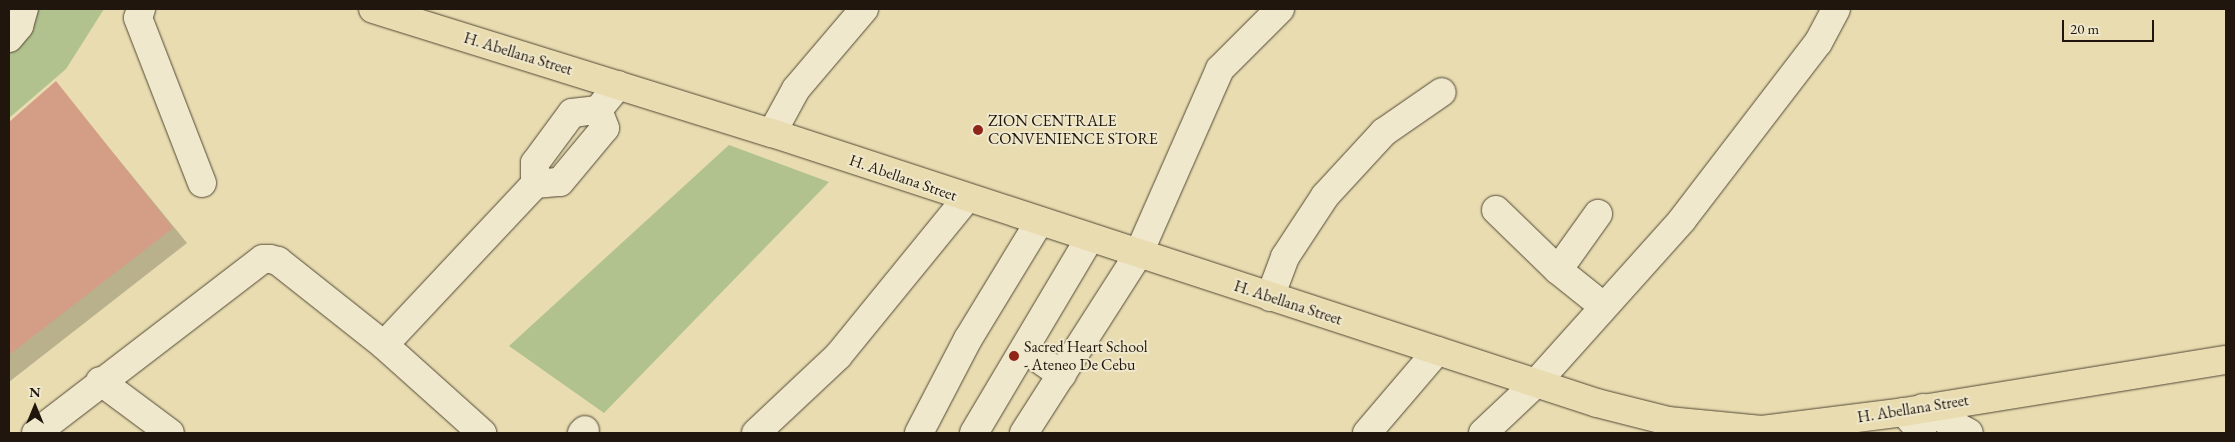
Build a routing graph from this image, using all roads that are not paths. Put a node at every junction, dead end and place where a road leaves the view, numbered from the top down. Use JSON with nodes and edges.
{"nodes":[{"id":1,"x":24,"y":9,"type":"edge"},
{"id":2,"x":141,"y":9,"type":"edge"},
{"id":3,"x":373,"y":9,"type":"edge"},
{"id":4,"x":864,"y":9,"type":"edge"},
{"id":5,"x":1280,"y":9,"type":"edge"},
{"id":6,"x":1836,"y":9,"type":"edge"},
{"id":7,"x":9,"y":38,"type":"edge"},
{"id":8,"x":618,"y":85,"type":"junction"},
{"id":9,"x":1442,"y":92,"type":"dead end"},
{"id":10,"x":772,"y":133,"type":"junction"},
{"id":11,"x":202,"y":183,"type":"dead end"},
{"id":12,"x":966,"y":199,"type":"junction"},
{"id":13,"x":1496,"y":210,"type":"dead end"},
{"id":14,"x":1598,"y":214,"type":"dead end"},
{"id":15,"x":1039,"y":222,"type":"junction"},
{"id":16,"x":1088,"y":239,"type":"junction"},
{"id":17,"x":1138,"y":255,"type":"junction"},
{"id":18,"x":1558,"y":270,"type":"junction"},
{"id":19,"x":1270,"y":298,"type":"junction"},
{"id":20,"x":1603,"y":306,"type":"junction"},
{"id":21,"x":384,"y":345,"type":"junction"},
{"id":22,"x":1025,"y":349,"type":"junction"},
{"id":23,"x":1437,"y":352,"type":"junction"},
{"id":24,"x":2226,"y":360,"type":"edge"},
{"id":25,"x":1062,"y":375,"type":"junction"},
{"id":26,"x":100,"y":381,"type":"junction"},
{"id":27,"x":1536,"y":383,"type":"junction"},
{"id":28,"x":1916,"y":418,"type":"edge"},
{"id":29,"x":1762,"y":432,"type":"edge"},
{"id":30,"x":36,"y":433,"type":"edge"},
{"id":31,"x":170,"y":433,"type":"edge"},
{"id":32,"x":482,"y":433,"type":"edge"},
{"id":33,"x":756,"y":433,"type":"edge"},
{"id":34,"x":918,"y":433,"type":"edge"},
{"id":35,"x":974,"y":433,"type":"edge"},
{"id":36,"x":1024,"y":433,"type":"edge"},
{"id":37,"x":1367,"y":433,"type":"edge"},
{"id":38,"x":1483,"y":433,"type":"edge"},
{"id":39,"x":1969,"y":433,"type":"edge"}],
"edges":[{"from":1,"to":7,"type":"street"},
{"from":2,"to":11,"type":"street"},
{"from":3,"to":8,"type":"main road","name":"H. Abellana Street"},
{"from":4,"to":10,"type":"street"},
{"from":5,"to":17,"type":"street"},
{"from":6,"to":20,"type":"street"},
{"from":8,"to":10,"type":"main road","name":"H. Abellana Street"},
{"from":8,"to":21,"type":"street"},
{"from":9,"to":19,"type":"street"},
{"from":10,"to":12,"type":"main road","name":"H. Abellana Street"},
{"from":12,"to":15,"type":"main road","name":"H. Abellana Street"},
{"from":12,"to":33,"type":"street"},
{"from":13,"to":18,"type":"street"},
{"from":14,"to":18,"type":"street"},
{"from":15,"to":16,"type":"main road","name":"H. Abellana Street"},
{"from":15,"to":34,"type":"street"},
{"from":16,"to":17,"type":"main road","name":"H. Abellana Street"},
{"from":16,"to":22,"type":"street"},
{"from":17,"to":19,"type":"main road","name":"H. Abellana Street"},
{"from":17,"to":25,"type":"street"},
{"from":18,"to":20,"type":"street"},
{"from":19,"to":23,"type":"main road","name":"H. Abellana Street"},
{"from":20,"to":27,"type":"street"},
{"from":21,"to":26,"type":"street"},
{"from":21,"to":32,"type":"street"},
{"from":22,"to":25,"type":"street"},
{"from":22,"to":35,"type":"street"},
{"from":23,"to":27,"type":"main road","name":"H. Abellana Street"},
{"from":23,"to":37,"type":"street"},
{"from":24,"to":28,"type":"main road","name":"H. Abellana Street"},
{"from":25,"to":36,"type":"street"},
{"from":26,"to":30,"type":"street"},
{"from":26,"to":31,"type":"street"},
{"from":27,"to":29,"type":"main road","name":"H. Abellana Street"},
{"from":27,"to":38,"type":"street"},
{"from":28,"to":29,"type":"main road","name":"H. Abellana Street"},
{"from":28,"to":39,"type":"street"}]}
